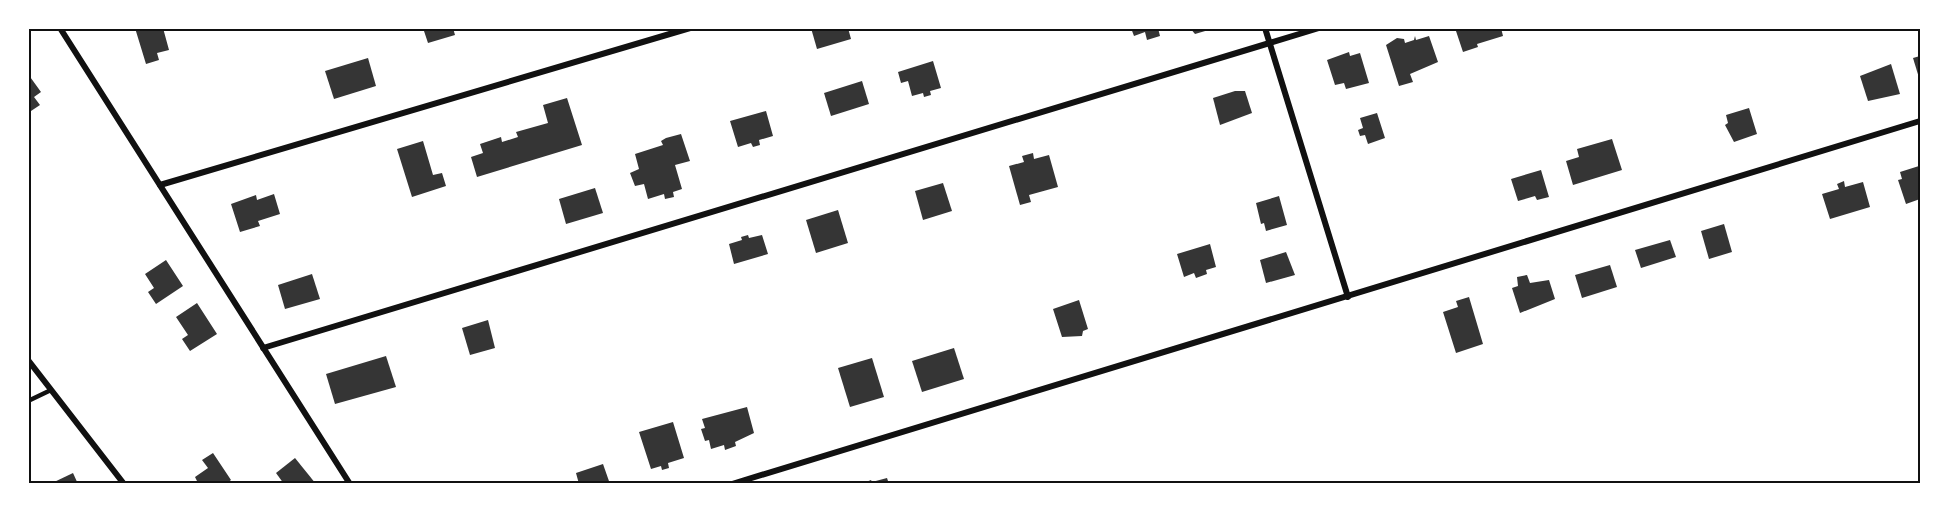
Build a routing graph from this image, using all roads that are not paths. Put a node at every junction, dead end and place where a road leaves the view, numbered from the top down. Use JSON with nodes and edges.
{"nodes":[{"id":1,"x":60,"y":28,"type":"edge"},
{"id":2,"x":690,"y":28,"type":"edge"},
{"id":3,"x":1265,"y":28,"type":"edge"},
{"id":4,"x":1319,"y":28,"type":"edge"},
{"id":5,"x":1268,"y":45,"type":"junction"},
{"id":6,"x":1920,"y":121,"type":"edge"},
{"id":7,"x":160,"y":185,"type":"junction"},
{"id":8,"x":1348,"y":297,"type":"junction"},
{"id":9,"x":263,"y":348,"type":"junction"},
{"id":10,"x":28,"y":360,"type":"edge"},
{"id":11,"x":51,"y":390,"type":"junction"},
{"id":12,"x":28,"y":400,"type":"edge"},
{"id":13,"x":124,"y":483,"type":"edge"},
{"id":14,"x":350,"y":483,"type":"edge"},
{"id":15,"x":732,"y":483,"type":"edge"}],
"edges":[{"from":1,"to":7,"type":"street"},
{"from":2,"to":7,"type":"street"},
{"from":3,"to":5,"type":"street"},
{"from":4,"to":5,"type":"street"},
{"from":5,"to":8,"type":"street"},
{"from":5,"to":9,"type":"street"},
{"from":6,"to":8,"type":"street"},
{"from":7,"to":9,"type":"street"},
{"from":8,"to":15,"type":"street"},
{"from":9,"to":14,"type":"street"},
{"from":10,"to":11,"type":"street"},
{"from":11,"to":12,"type":"lane"},
{"from":11,"to":13,"type":"street"}]}
